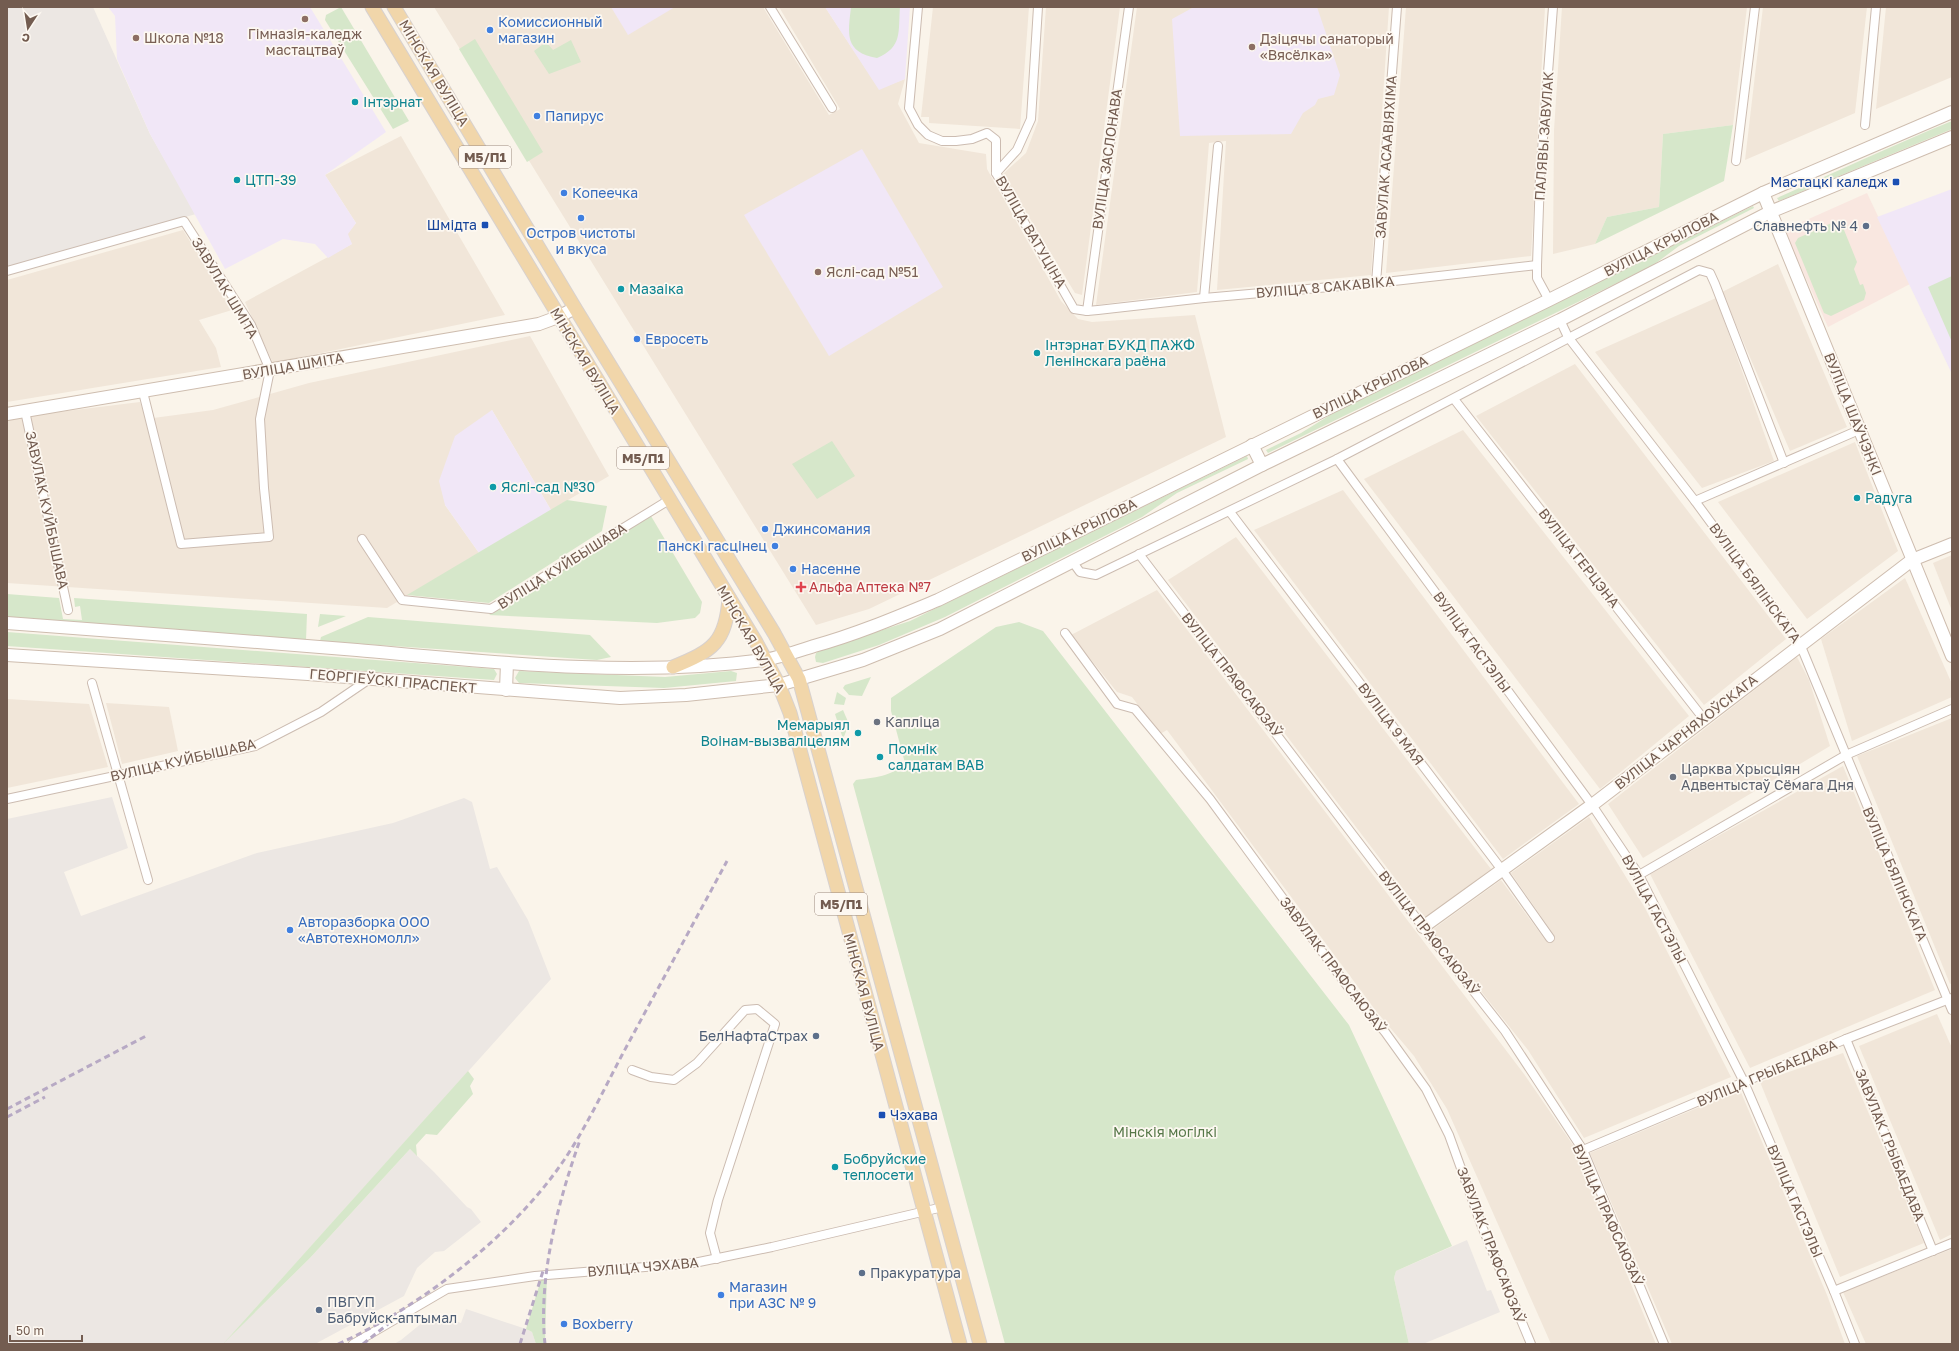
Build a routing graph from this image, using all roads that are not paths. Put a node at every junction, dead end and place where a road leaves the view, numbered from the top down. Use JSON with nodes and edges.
{"nodes":[{"id":1,"x":372,"y":7,"type":"edge"},
{"id":2,"x":394,"y":7,"type":"edge"},
{"id":3,"x":770,"y":7,"type":"edge"},
{"id":4,"x":918,"y":7,"type":"edge"},
{"id":5,"x":1038,"y":7,"type":"edge"},
{"id":6,"x":1129,"y":7,"type":"edge"},
{"id":7,"x":1398,"y":7,"type":"edge"},
{"id":8,"x":1554,"y":7,"type":"edge"},
{"id":9,"x":1755,"y":7,"type":"edge"},
{"id":10,"x":1876,"y":7,"type":"edge"},
{"id":11,"x":832,"y":108,"type":"dead end"},
{"id":12,"x":1952,"y":112,"type":"edge"},
{"id":13,"x":1865,"y":125,"type":"dead end"},
{"id":14,"x":1952,"y":138,"type":"edge"},
{"id":15,"x":1218,"y":146,"type":"dead end"},
{"id":16,"x":1736,"y":161,"type":"dead end"},
{"id":17,"x":996,"y":173,"type":"junction"},
{"id":18,"x":1762,"y":193,"type":"junction"},
{"id":19,"x":1770,"y":212,"type":"junction"},
{"id":20,"x":1537,"y":265,"type":"junction"},
{"id":21,"x":7,"y":271,"type":"edge"},
{"id":22,"x":1376,"y":283,"type":"junction"},
{"id":23,"x":1204,"y":298,"type":"junction"},
{"id":24,"x":1549,"y":300,"type":"junction"},
{"id":25,"x":575,"y":308,"type":"junction"},
{"id":26,"x":1074,"y":308,"type":"joint"},
{"id":27,"x":1087,"y":311,"type":"junction"},
{"id":28,"x":558,"y":318,"type":"junction"},
{"id":29,"x":1560,"y":320,"type":"junction"},
{"id":30,"x":1568,"y":337,"type":"junction"},
{"id":31,"x":270,"y":370,"type":"junction"},
{"id":32,"x":144,"y":392,"type":"junction"},
{"id":33,"x":1454,"y":399,"type":"junction"},
{"id":34,"x":25,"y":411,"type":"junction"},
{"id":35,"x":7,"y":414,"type":"edge"},
{"id":36,"x":1859,"y":430,"type":"junction"},
{"id":37,"x":1252,"y":445,"type":"junction"},
{"id":38,"x":1337,"y":459,"type":"junction"},
{"id":39,"x":1784,"y":463,"type":"junction"},
{"id":40,"x":1262,"y":465,"type":"junction"},
{"id":41,"x":669,"y":500,"type":"junction"},
{"id":42,"x":1695,"y":501,"type":"junction"},
{"id":43,"x":1230,"y":512,"type":"junction"},
{"id":44,"x":362,"y":539,"type":"dead end"},
{"id":45,"x":1952,"y":544,"type":"edge"},
{"id":46,"x":1139,"y":554,"type":"junction"},
{"id":47,"x":1912,"y":560,"type":"junction"},
{"id":48,"x":1072,"y":561,"type":"junction"},
{"id":49,"x":729,"y":598,"type":"junction"},
{"id":50,"x":68,"y":610,"type":"dead end"},
{"id":51,"x":7,"y":623,"type":"edge"},
{"id":52,"x":1065,"y":633,"type":"dead end"},
{"id":53,"x":1800,"y":644,"type":"junction"},
{"id":54,"x":7,"y":655,"type":"edge"},
{"id":55,"x":786,"y":655,"type":"junction"},
{"id":56,"x":1952,"y":656,"type":"edge"},
{"id":57,"x":765,"y":660,"type":"junction"},
{"id":58,"x":507,"y":663,"type":"junction"},
{"id":59,"x":674,"y":667,"type":"junction"},
{"id":60,"x":799,"y":679,"type":"junction"},
{"id":61,"x":368,"y":680,"type":"junction"},
{"id":62,"x":92,"y":683,"type":"dead end"},
{"id":63,"x":779,"y":685,"type":"junction"},
{"id":64,"x":506,"y":690,"type":"junction"},
{"id":65,"x":1952,"y":709,"type":"edge"},
{"id":66,"x":1703,"y":718,"type":"junction"},
{"id":67,"x":1846,"y":755,"type":"junction"},
{"id":68,"x":118,"y":776,"type":"junction"},
{"id":69,"x":7,"y":799,"type":"edge"},
{"id":70,"x":1592,"y":805,"type":"junction"},
{"id":71,"x":1502,"y":870,"type":"junction"},
{"id":72,"x":1639,"y":875,"type":"junction"},
{"id":73,"x":148,"y":880,"type":"dead end"},
{"id":74,"x":1423,"y":927,"type":"junction"},
{"id":75,"x":1550,"y":938,"type":"dead end"},
{"id":76,"x":1950,"y":999,"type":"edge"},
{"id":77,"x":1952,"y":1010,"type":"edge"},
{"id":78,"x":1846,"y":1039,"type":"junction"},
{"id":79,"x":632,"y":1070,"type":"dead end"},
{"id":80,"x":1744,"y":1082,"type":"junction"},
{"id":81,"x":1583,"y":1150,"type":"junction"},
{"id":82,"x":943,"y":1206,"type":"junction"},
{"id":83,"x":924,"y":1211,"type":"junction"},
{"id":84,"x":1952,"y":1243,"type":"edge"},
{"id":85,"x":1933,"y":1251,"type":"junction"},
{"id":86,"x":717,"y":1259,"type":"junction"},
{"id":87,"x":1834,"y":1291,"type":"junction"},
{"id":88,"x":353,"y":1344,"type":"edge"},
{"id":89,"x":960,"y":1344,"type":"edge"},
{"id":90,"x":980,"y":1344,"type":"edge"},
{"id":91,"x":1530,"y":1344,"type":"edge"},
{"id":92,"x":1664,"y":1344,"type":"edge"},
{"id":93,"x":1855,"y":1344,"type":"edge"}],
"edges":[{"from":1,"to":28,"type":"main road","name":"МІНСКАЯ ВУЛІЦА","number":"М5/П1"},
{"from":2,"to":25,"type":"main road","name":"МІНСКАЯ ВУЛІЦА","number":"М5/П1"},
{"from":3,"to":11,"type":"street"},
{"from":4,"to":17,"type":"street","name":"ВУЛІЦА ВАТУЦІНА"},
{"from":5,"to":17,"type":"street"},
{"from":6,"to":27,"type":"street","name":"ВУЛІЦА ЗАСЛОНАВА"},
{"from":7,"to":22,"type":"street","name":"ЗАВУЛАК АСААВІЯХІМА"},
{"from":8,"to":20,"type":"street","name":"ПАЛЯВЫ ЗАВУЛАК"},
{"from":9,"to":16,"type":"street"},
{"from":10,"to":13,"type":"street"},
{"from":12,"to":18,"type":"main road","name":"ВУЛІЦА КРЫЛОВА"},
{"from":14,"to":19,"type":"main road","name":"ВУЛІЦА КРЫЛОВА"},
{"from":15,"to":23,"type":"street"},
{"from":17,"to":26,"type":"street","name":"ВУЛІЦА ВАТУЦІНА"},
{"from":18,"to":19,"type":"main road","name":"ВУЛІЦА ШАЎЧЭНКІ"},
{"from":18,"to":24,"type":"main road","name":"ВУЛІЦА КРЫЛОВА"},
{"from":19,"to":29,"type":"main road","name":"ВУЛІЦА КРЫЛОВА"},
{"from":19,"to":36,"type":"main road","name":"ВУЛІЦА ШАЎЧЭНКІ"},
{"from":20,"to":22,"type":"street","name":"ВУЛІЦА 8 САКАВІКА"},
{"from":20,"to":24,"type":"street"},
{"from":21,"to":31,"type":"street","name":"ЗАВУЛАК ШМІТА"},
{"from":22,"to":23,"type":"street","name":"ВУЛІЦА 8 САКАВІКА"},
{"from":23,"to":27,"type":"street","name":"ВУЛІЦА 8 САКАВІКА"},
{"from":24,"to":37,"type":"main road","name":"ВУЛІЦА КРЫЛОВА"},
{"from":25,"to":28,"type":"main road","name":"ВУЛІЦА ШМІТА"},
{"from":25,"to":55,"type":"main road","name":"МІНСКАЯ ВУЛІЦА","number":"М5/П1"},
{"from":26,"to":27,"type":"street","name":"ВУЛІЦА 8 САКАВІКА"},
{"from":28,"to":31,"type":"main road","name":"ВУЛІЦА ШМІТА"},
{"from":28,"to":41,"type":"main road","name":"МІНСКАЯ ВУЛІЦА","number":"М5/П1"},
{"from":29,"to":30,"type":"street","name":"ВУЛІЦА БЯЛІНСКАГА"},
{"from":29,"to":40,"type":"main road","name":"ВУЛІЦА КРЫЛОВА"},
{"from":30,"to":33,"type":"street"},
{"from":30,"to":39,"type":"street"},
{"from":30,"to":42,"type":"street","name":"ВУЛІЦА БЯЛІНСКАГА"},
{"from":31,"to":32,"type":"main road","name":"ВУЛІЦА ШМІТА"},
{"from":31,"to":32,"type":"street"},
{"from":32,"to":34,"type":"main road","name":"ВУЛІЦА ШМІТА"},
{"from":33,"to":38,"type":"street"},
{"from":33,"to":66,"type":"street","name":"ВУЛІЦА ГЕРЦЭНА"},
{"from":34,"to":35,"type":"main road","name":"ВУЛІЦА ШМІТА"},
{"from":34,"to":50,"type":"street","name":"ЗАВУЛАК КУЙБЫШАВА"},
{"from":36,"to":39,"type":"street"},
{"from":36,"to":47,"type":"main road","name":"ВУЛІЦА ШАЎЧЭНКІ"},
{"from":37,"to":40,"type":"main road"},
{"from":37,"to":55,"type":"main road","name":"ВУЛІЦА КРЫЛОВА"},
{"from":38,"to":43,"type":"street"},
{"from":38,"to":70,"type":"street","name":"ВУЛІЦА ГАСТЭЛЫ"},
{"from":39,"to":42,"type":"street"},
{"from":40,"to":48,"type":"main road","name":"ВУЛІЦА КРЫЛОВА"},
{"from":41,"to":44,"type":"street","name":"ВУЛІЦА КУЙБЫШАВА"},
{"from":41,"to":49,"type":"main road","name":"МІНСКАЯ ВУЛІЦА","number":"М5/П1"},
{"from":42,"to":53,"type":"street","name":"ВУЛІЦА БЯЛІНСКАГА"},
{"from":43,"to":46,"type":"street"},
{"from":43,"to":71,"type":"street","name":"ВУЛІЦА 9 МАЯ"},
{"from":45,"to":47,"type":"main road","name":"ВУЛІЦА ЧАРНЯХОЎСКАГА"},
{"from":46,"to":48,"type":"street"},
{"from":46,"to":74,"type":"street","name":"ВУЛІЦА ПРАФСАЮЗАЎ"},
{"from":47,"to":53,"type":"main road","name":"ВУЛІЦА ЧАРНЯХОЎСКАГА"},
{"from":47,"to":56,"type":"main road","name":"ВУЛІЦА ШАЎЧЭНКІ"},
{"from":48,"to":60,"type":"main road","name":"ВУЛІЦА КРЫЛОВА"},
{"from":49,"to":57,"type":"main road","name":"МІНСКАЯ ВУЛІЦА","number":"М5/П1"},
{"from":49,"to":59,"type":"main road"},
{"from":51,"to":58,"type":"main road","name":"ГЕОРГІЕЎСКІ ПРАСПЕКТ"},
{"from":52,"to":91,"type":"street","name":"ЗАВУЛАК ПРАФСАЮЗАЎ"},
{"from":53,"to":66,"type":"main road","name":"ВУЛІЦА ЧАРНЯХОЎСКАГА"},
{"from":53,"to":67,"type":"street","name":"ВУЛІЦА БЯЛІНСКАГА"},
{"from":54,"to":61,"type":"main road","name":"ГЕОРГІЕЎСКІ ПРАСПЕКТ"},
{"from":55,"to":57,"type":"main road","name":"ВУЛІЦА КРЫЛОВА"},
{"from":55,"to":60,"type":"main road","name":"МІНСКАЯ ВУЛІЦА","number":"М5/П1"},
{"from":57,"to":59,"type":"main road","name":"ГЕОРГІЕЎСКІ ПРАСПЕКТ"},
{"from":57,"to":63,"type":"main road","name":"МІНСКАЯ ВУЛІЦА","number":"М5/П1"},
{"from":58,"to":59,"type":"main road","name":"ГЕОРГІЕЎСКІ ПРАСПЕКТ"},
{"from":58,"to":64,"type":"main road"},
{"from":60,"to":63,"type":"main road","name":"ВУЛІЦА КРЫЛОВА"},
{"from":60,"to":82,"type":"main road","name":"МІНСКАЯ ВУЛІЦА","number":"М5/П1"},
{"from":61,"to":64,"type":"main road","name":"ГЕОРГІЕЎСКІ ПРАСПЕКТ"},
{"from":61,"to":68,"type":"street","name":"ВУЛІЦА КУЙБЫШАВА"},
{"from":62,"to":68,"type":"street"},
{"from":63,"to":64,"type":"main road","name":"ГЕОРГІЕЎСКІ ПРАСПЕКТ"},
{"from":63,"to":83,"type":"main road","name":"МІНСКАЯ ВУЛІЦА","number":"М5/П1"},
{"from":65,"to":67,"type":"street"},
{"from":66,"to":70,"type":"main road","name":"ВУЛІЦА ЧАРНЯХОЎСКАГА"},
{"from":67,"to":72,"type":"street"},
{"from":67,"to":76,"type":"street","name":"ВУЛІЦА БЯЛІНСКАГА"},
{"from":68,"to":69,"type":"street","name":"ВУЛІЦА КУЙБЫШАВА"},
{"from":68,"to":73,"type":"street"},
{"from":70,"to":71,"type":"main road","name":"ВУЛІЦА ЧАРНЯХОЎСКАГА"},
{"from":70,"to":72,"type":"street","name":"ВУЛІЦА ГАСТЭЛЫ"},
{"from":71,"to":74,"type":"main road","name":"ВУЛІЦА ЧАРНЯХОЎСКАГА"},
{"from":71,"to":75,"type":"street","name":"ВУЛІЦА 9 МАЯ"},
{"from":72,"to":80,"type":"street","name":"ВУЛІЦА ГАСТЭЛЫ"},
{"from":74,"to":81,"type":"street","name":"ВУЛІЦА ПРАФСАЮЗАЎ"},
{"from":76,"to":77,"type":"street","name":"ВУЛІЦА БЯЛІНСКАГА"},
{"from":76,"to":78,"type":"street","name":"ВУЛІЦА ГРЫБАЕДАВА"},
{"from":78,"to":80,"type":"street","name":"ВУЛІЦА ГРЫБАЕДАВА"},
{"from":78,"to":85,"type":"street","name":"ЗАВУЛАК ГРЫБАЕДАВА"},
{"from":79,"to":86,"type":"street"},
{"from":80,"to":81,"type":"street","name":"ВУЛІЦА ГРЫБАЕДАВА"},
{"from":80,"to":87,"type":"street","name":"ВУЛІЦА ГАСТЭЛЫ"},
{"from":81,"to":92,"type":"street","name":"ВУЛІЦА ПРАФСАЮЗАЎ"},
{"from":82,"to":83,"type":"street","name":"ВУЛІЦА ЧЭХАВА"},
{"from":82,"to":90,"type":"main road","name":"МІНСКАЯ ВУЛІЦА","number":"М5/П1"},
{"from":83,"to":86,"type":"street","name":"ВУЛІЦА ЧЭХАВА"},
{"from":83,"to":89,"type":"main road","name":"МІНСКАЯ ВУЛІЦА","number":"М5/П1"},
{"from":84,"to":85,"type":"street"},
{"from":85,"to":87,"type":"street"},
{"from":86,"to":88,"type":"street","name":"ВУЛІЦА ЧЭХАВА"},
{"from":87,"to":93,"type":"street","name":"ВУЛІЦА ГАСТЭЛЫ"}]}
